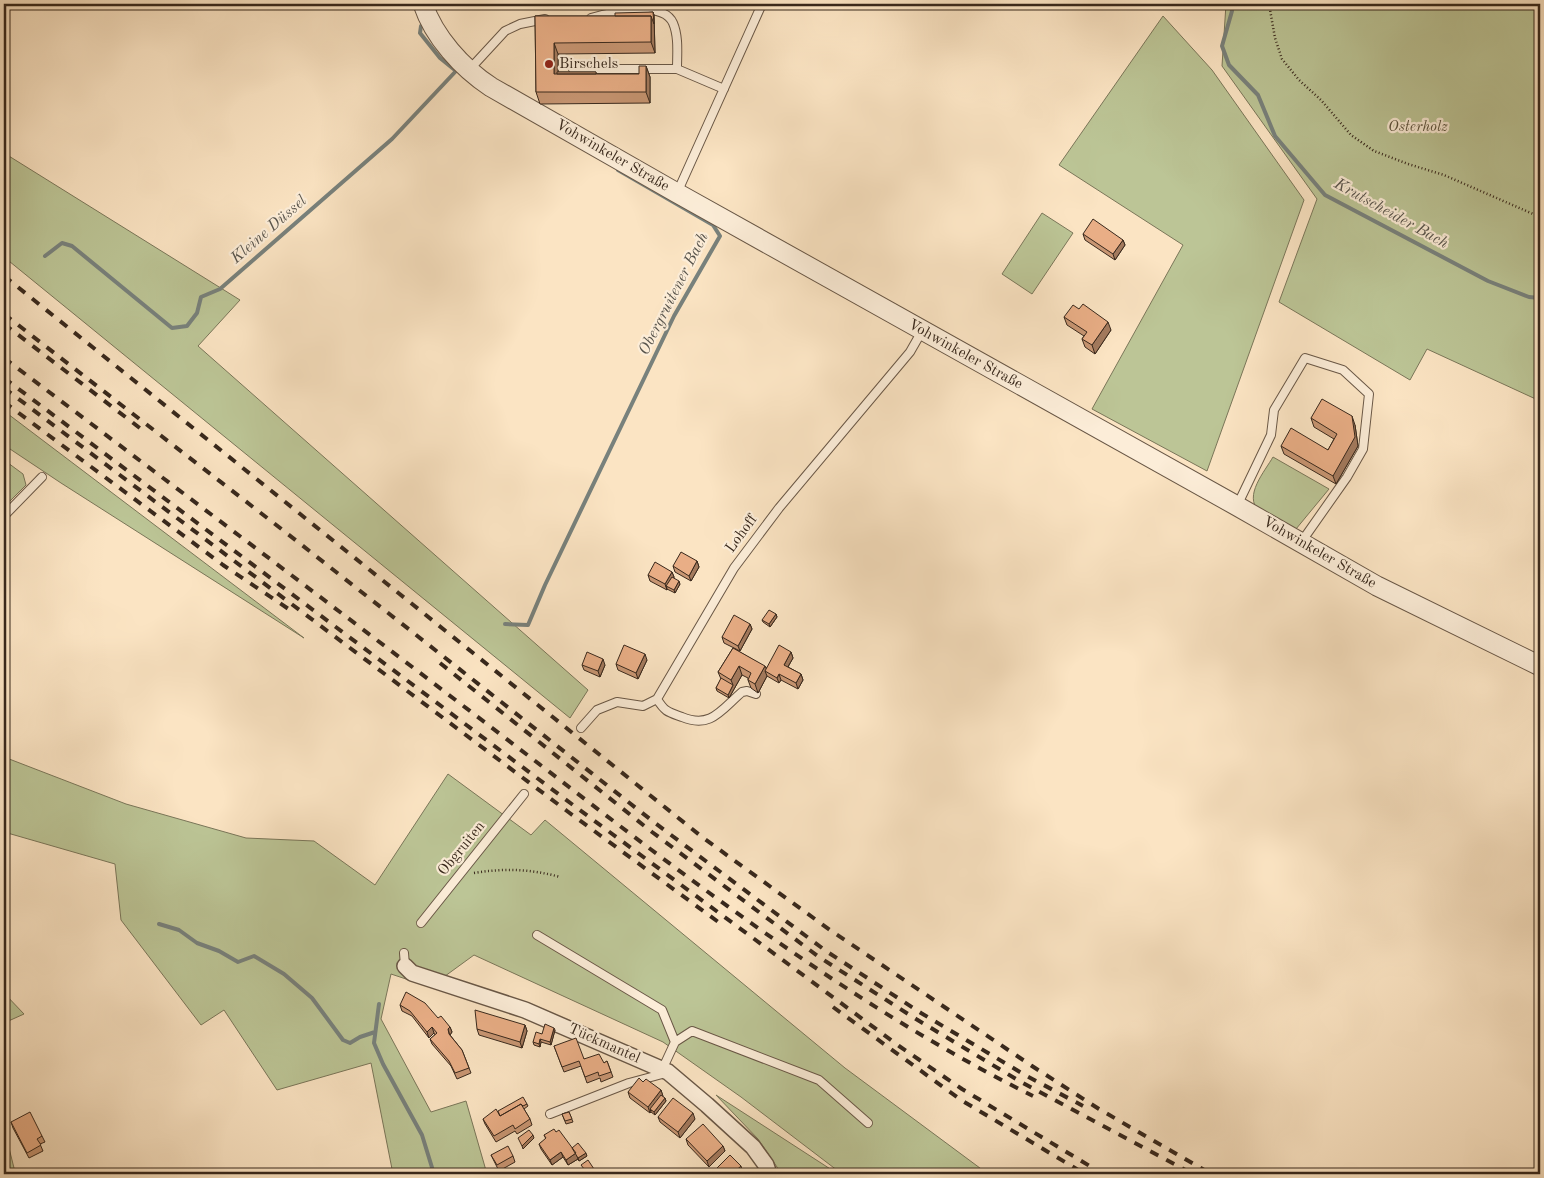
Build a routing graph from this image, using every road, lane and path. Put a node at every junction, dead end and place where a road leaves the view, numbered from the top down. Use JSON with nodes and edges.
{"nodes":[{"id":1,"x":423,"y":4,"type":"edge"},
{"id":2,"x":762,"y":4,"type":"edge"},
{"id":3,"x":1270,"y":4,"type":"edge"},
{"id":4,"x":1532,"y":4,"type":"edge"},
{"id":5,"x":1540,"y":9,"type":"edge"},
{"id":6,"x":552,"y":18,"type":"edge"},
{"id":7,"x":583,"y":18,"type":"edge"},
{"id":8,"x":572,"y":69,"type":"dead end"},
{"id":9,"x":677,"y":69,"type":"junction"},
{"id":10,"x":469,"y":70,"type":"junction"},
{"id":11,"x":724,"y":89,"type":"junction"},
{"id":12,"x":678,"y":193,"type":"junction"},
{"id":13,"x":1540,"y":217,"type":"edge"},
{"id":14,"x":922,"y":331,"type":"junction"},
{"id":15,"x":42,"y":477,"type":"dead end"},
{"id":16,"x":1237,"y":506,"type":"junction"},
{"id":17,"x":4,"y":516,"type":"edge"},
{"id":18,"x":1300,"y":543,"type":"junction"},
{"id":19,"x":1540,"y":666,"type":"edge"},
{"id":20,"x":756,"y":694,"type":"edge"},
{"id":21,"x":657,"y":699,"type":"junction"},
{"id":22,"x":581,"y":728,"type":"dead end"},
{"id":23,"x":524,"y":794,"type":"dead end"},
{"id":24,"x":458,"y":875,"type":"junction"},
{"id":25,"x":560,"y":877,"type":"dead end"},
{"id":26,"x":421,"y":923,"type":"dead end"},
{"id":27,"x":537,"y":935,"type":"dead end"},
{"id":28,"x":404,"y":960,"type":"dead end"},
{"id":29,"x":674,"y":1042,"type":"junction"},
{"id":30,"x":665,"y":1071,"type":"junction"},
{"id":31,"x":550,"y":1114,"type":"dead end"},
{"id":32,"x":868,"y":1123,"type":"dead end"},
{"id":33,"x":769,"y":1174,"type":"edge"}],
"edges":[{"from":1,"to":10,"type":"street","name":"Vohwinkeler Straße"},
{"from":2,"to":11,"type":"lane"},
{"from":3,"to":13,"type":"path"},
{"from":4,"to":5,"type":"path"},
{"from":6,"to":10,"type":"lane"},
{"from":7,"to":9,"type":"lane"},
{"from":8,"to":9,"type":"lane"},
{"from":9,"to":11,"type":"lane"},
{"from":10,"to":12,"type":"street","name":"Vohwinkeler Straße"},
{"from":11,"to":12,"type":"lane"},
{"from":12,"to":14,"type":"street","name":"Vohwinkeler Straße"},
{"from":14,"to":16,"type":"street","name":"Vohwinkeler Straße"},
{"from":14,"to":21,"type":"lane","name":"Lohoff"},
{"from":15,"to":17,"type":"lane"},
{"from":16,"to":18,"type":"street","name":"Vohwinkeler Straße"},
{"from":16,"to":18,"type":"lane"},
{"from":18,"to":19,"type":"street","name":"Vohwinkeler Straße"},
{"from":20,"to":21,"type":"lane"},
{"from":21,"to":22,"type":"lane"},
{"from":23,"to":24,"type":"lane","name":"Obgruiten"},
{"from":24,"to":25,"type":"path"},
{"from":24,"to":26,"type":"lane","name":"Obgruiten"},
{"from":27,"to":29,"type":"lane"},
{"from":28,"to":30,"type":"street","name":"Tückmantel"},
{"from":29,"to":30,"type":"lane"},
{"from":29,"to":32,"type":"lane"},
{"from":30,"to":31,"type":"lane"},
{"from":30,"to":33,"type":"street","name":"Tückmantel"}]}
